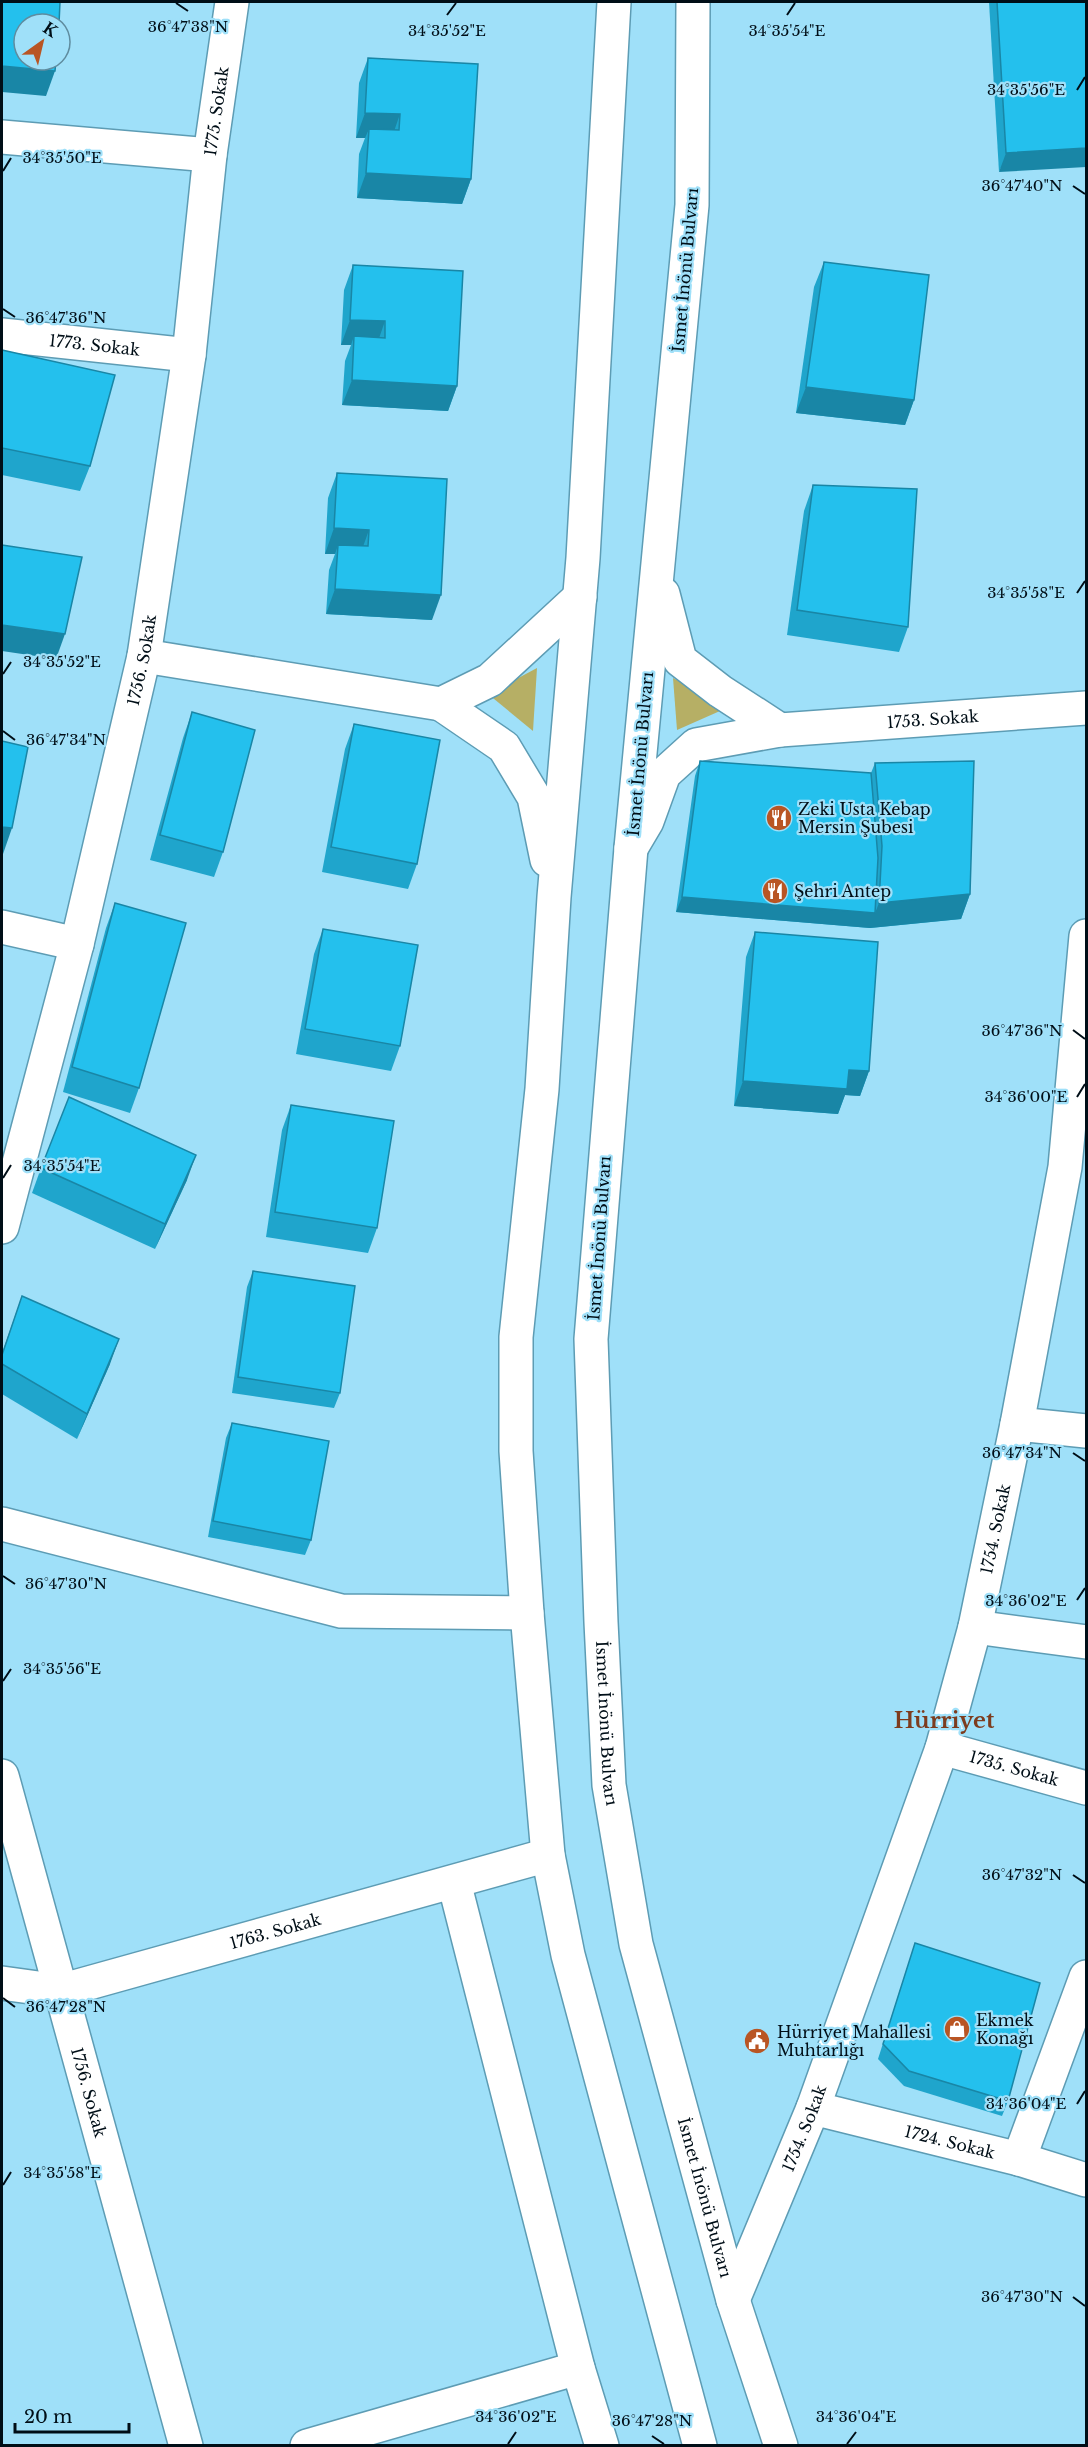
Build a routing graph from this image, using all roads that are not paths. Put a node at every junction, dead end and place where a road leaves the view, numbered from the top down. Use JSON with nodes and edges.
{"nodes":[{"id":1,"x":232,"y":2,"type":"edge"},
{"id":2,"x":595,"y":2,"type":"edge"},
{"id":3,"x":614,"y":2,"type":"edge"},
{"id":4,"x":695,"y":5,"type":"edge"},
{"id":5,"x":609,"y":64,"type":"junction"},
{"id":6,"x":2,"y":137,"type":"edge"},
{"id":7,"x":210,"y":154,"type":"junction"},
{"id":8,"x":2,"y":335,"type":"edge"},
{"id":9,"x":189,"y":355,"type":"junction"},
{"id":10,"x":657,"y":569,"type":"junction"},
{"id":11,"x":580,"y":597,"type":"junction"},
{"id":12,"x":144,"y":656,"type":"junction"},
{"id":13,"x":441,"y":704,"type":"junction"},
{"id":14,"x":1086,"y":708,"type":"edge"},
{"id":15,"x":780,"y":730,"type":"junction"},
{"id":16,"x":631,"y":848,"type":"junction"},
{"id":17,"x":554,"y":897,"type":"junction"},
{"id":18,"x":2,"y":927,"type":"edge"},
{"id":19,"x":1086,"y":936,"type":"edge"},
{"id":20,"x":77,"y":944,"type":"junction"},
{"id":21,"x":2,"y":1227,"type":"edge"},
{"id":22,"x":1017,"y":1424,"type":"junction"},
{"id":23,"x":1086,"y":1431,"type":"edge"},
{"id":24,"x":2,"y":1524,"type":"edge"},
{"id":25,"x":527,"y":1613,"type":"junction"},
{"id":26,"x":975,"y":1628,"type":"junction"},
{"id":27,"x":1086,"y":1642,"type":"edge"},
{"id":28,"x":942,"y":1748,"type":"junction"},
{"id":29,"x":2,"y":1776,"type":"edge"},
{"id":30,"x":1086,"y":1788,"type":"edge"},
{"id":31,"x":548,"y":1855,"type":"junction"},
{"id":32,"x":454,"y":1881,"type":"junction"},
{"id":33,"x":1086,"y":1977,"type":"edge"},
{"id":34,"x":2,"y":1983,"type":"edge"},
{"id":35,"x":60,"y":1991,"type":"junction"},
{"id":36,"x":813,"y":2108,"type":"junction"},
{"id":37,"x":1019,"y":2159,"type":"junction"},
{"id":38,"x":1086,"y":2180,"type":"edge"},
{"id":39,"x":733,"y":2300,"type":"junction"},
{"id":40,"x":578,"y":2368,"type":"junction"},
{"id":41,"x":186,"y":2445,"type":"edge"},
{"id":42,"x":307,"y":2445,"type":"edge"},
{"id":43,"x":602,"y":2445,"type":"edge"},
{"id":44,"x":700,"y":2445,"type":"edge"},
{"id":45,"x":781,"y":2445,"type":"edge"}],
"edges":[{"from":1,"to":7,"type":"street","name":"1775. Sokak"},
{"from":2,"to":5,"type":"street"},
{"from":3,"to":5,"type":"street"},
{"from":4,"to":10,"type":"street","name":"İsmet İnönü Bulvarı"},
{"from":5,"to":11,"type":"street"},
{"from":6,"to":7,"type":"street","name":"1775. Sokak"},
{"from":7,"to":9,"type":"street","name":"1756. Sokak"},
{"from":8,"to":9,"type":"street","name":"1773. Sokak"},
{"from":9,"to":12,"type":"street","name":"1756. Sokak"},
{"from":10,"to":15,"type":"street"},
{"from":10,"to":16,"type":"street","name":"İsmet İnönü Bulvarı"},
{"from":11,"to":13,"type":"street"},
{"from":11,"to":17,"type":"street"},
{"from":12,"to":13,"type":"street"},
{"from":12,"to":20,"type":"street","name":"1756. Sokak"},
{"from":13,"to":17,"type":"street"},
{"from":14,"to":15,"type":"street","name":"1753. Sokak"},
{"from":15,"to":16,"type":"street","name":"1753. Sokak"},
{"from":16,"to":39,"type":"street","name":"İsmet İnönü Bulvarı"},
{"from":17,"to":25,"type":"street"},
{"from":18,"to":20,"type":"street"},
{"from":19,"to":22,"type":"street","name":"1754. Sokak"},
{"from":20,"to":21,"type":"street","name":"1756. Sokak"},
{"from":22,"to":23,"type":"street"},
{"from":22,"to":26,"type":"street","name":"1754. Sokak"},
{"from":24,"to":25,"type":"street"},
{"from":25,"to":31,"type":"street"},
{"from":26,"to":27,"type":"street"},
{"from":26,"to":28,"type":"street","name":"1754. Sokak"},
{"from":28,"to":30,"type":"street","name":"1735. Sokak"},
{"from":28,"to":36,"type":"street","name":"1754. Sokak"},
{"from":29,"to":35,"type":"street","name":"1756. Sokak"},
{"from":31,"to":32,"type":"street","name":"1763. Sokak"},
{"from":31,"to":44,"type":"street"},
{"from":32,"to":35,"type":"street","name":"1763. Sokak"},
{"from":32,"to":40,"type":"street"},
{"from":33,"to":37,"type":"street"},
{"from":34,"to":35,"type":"street","name":"1763. Sokak"},
{"from":35,"to":41,"type":"street","name":"1756. Sokak"},
{"from":36,"to":37,"type":"street","name":"1724. Sokak"},
{"from":36,"to":39,"type":"street","name":"1754. Sokak"},
{"from":37,"to":38,"type":"street","name":"1724. Sokak"},
{"from":39,"to":45,"type":"street","name":"İsmet İnönü Bulvarı"},
{"from":40,"to":42,"type":"street"},
{"from":40,"to":43,"type":"street"}]}
